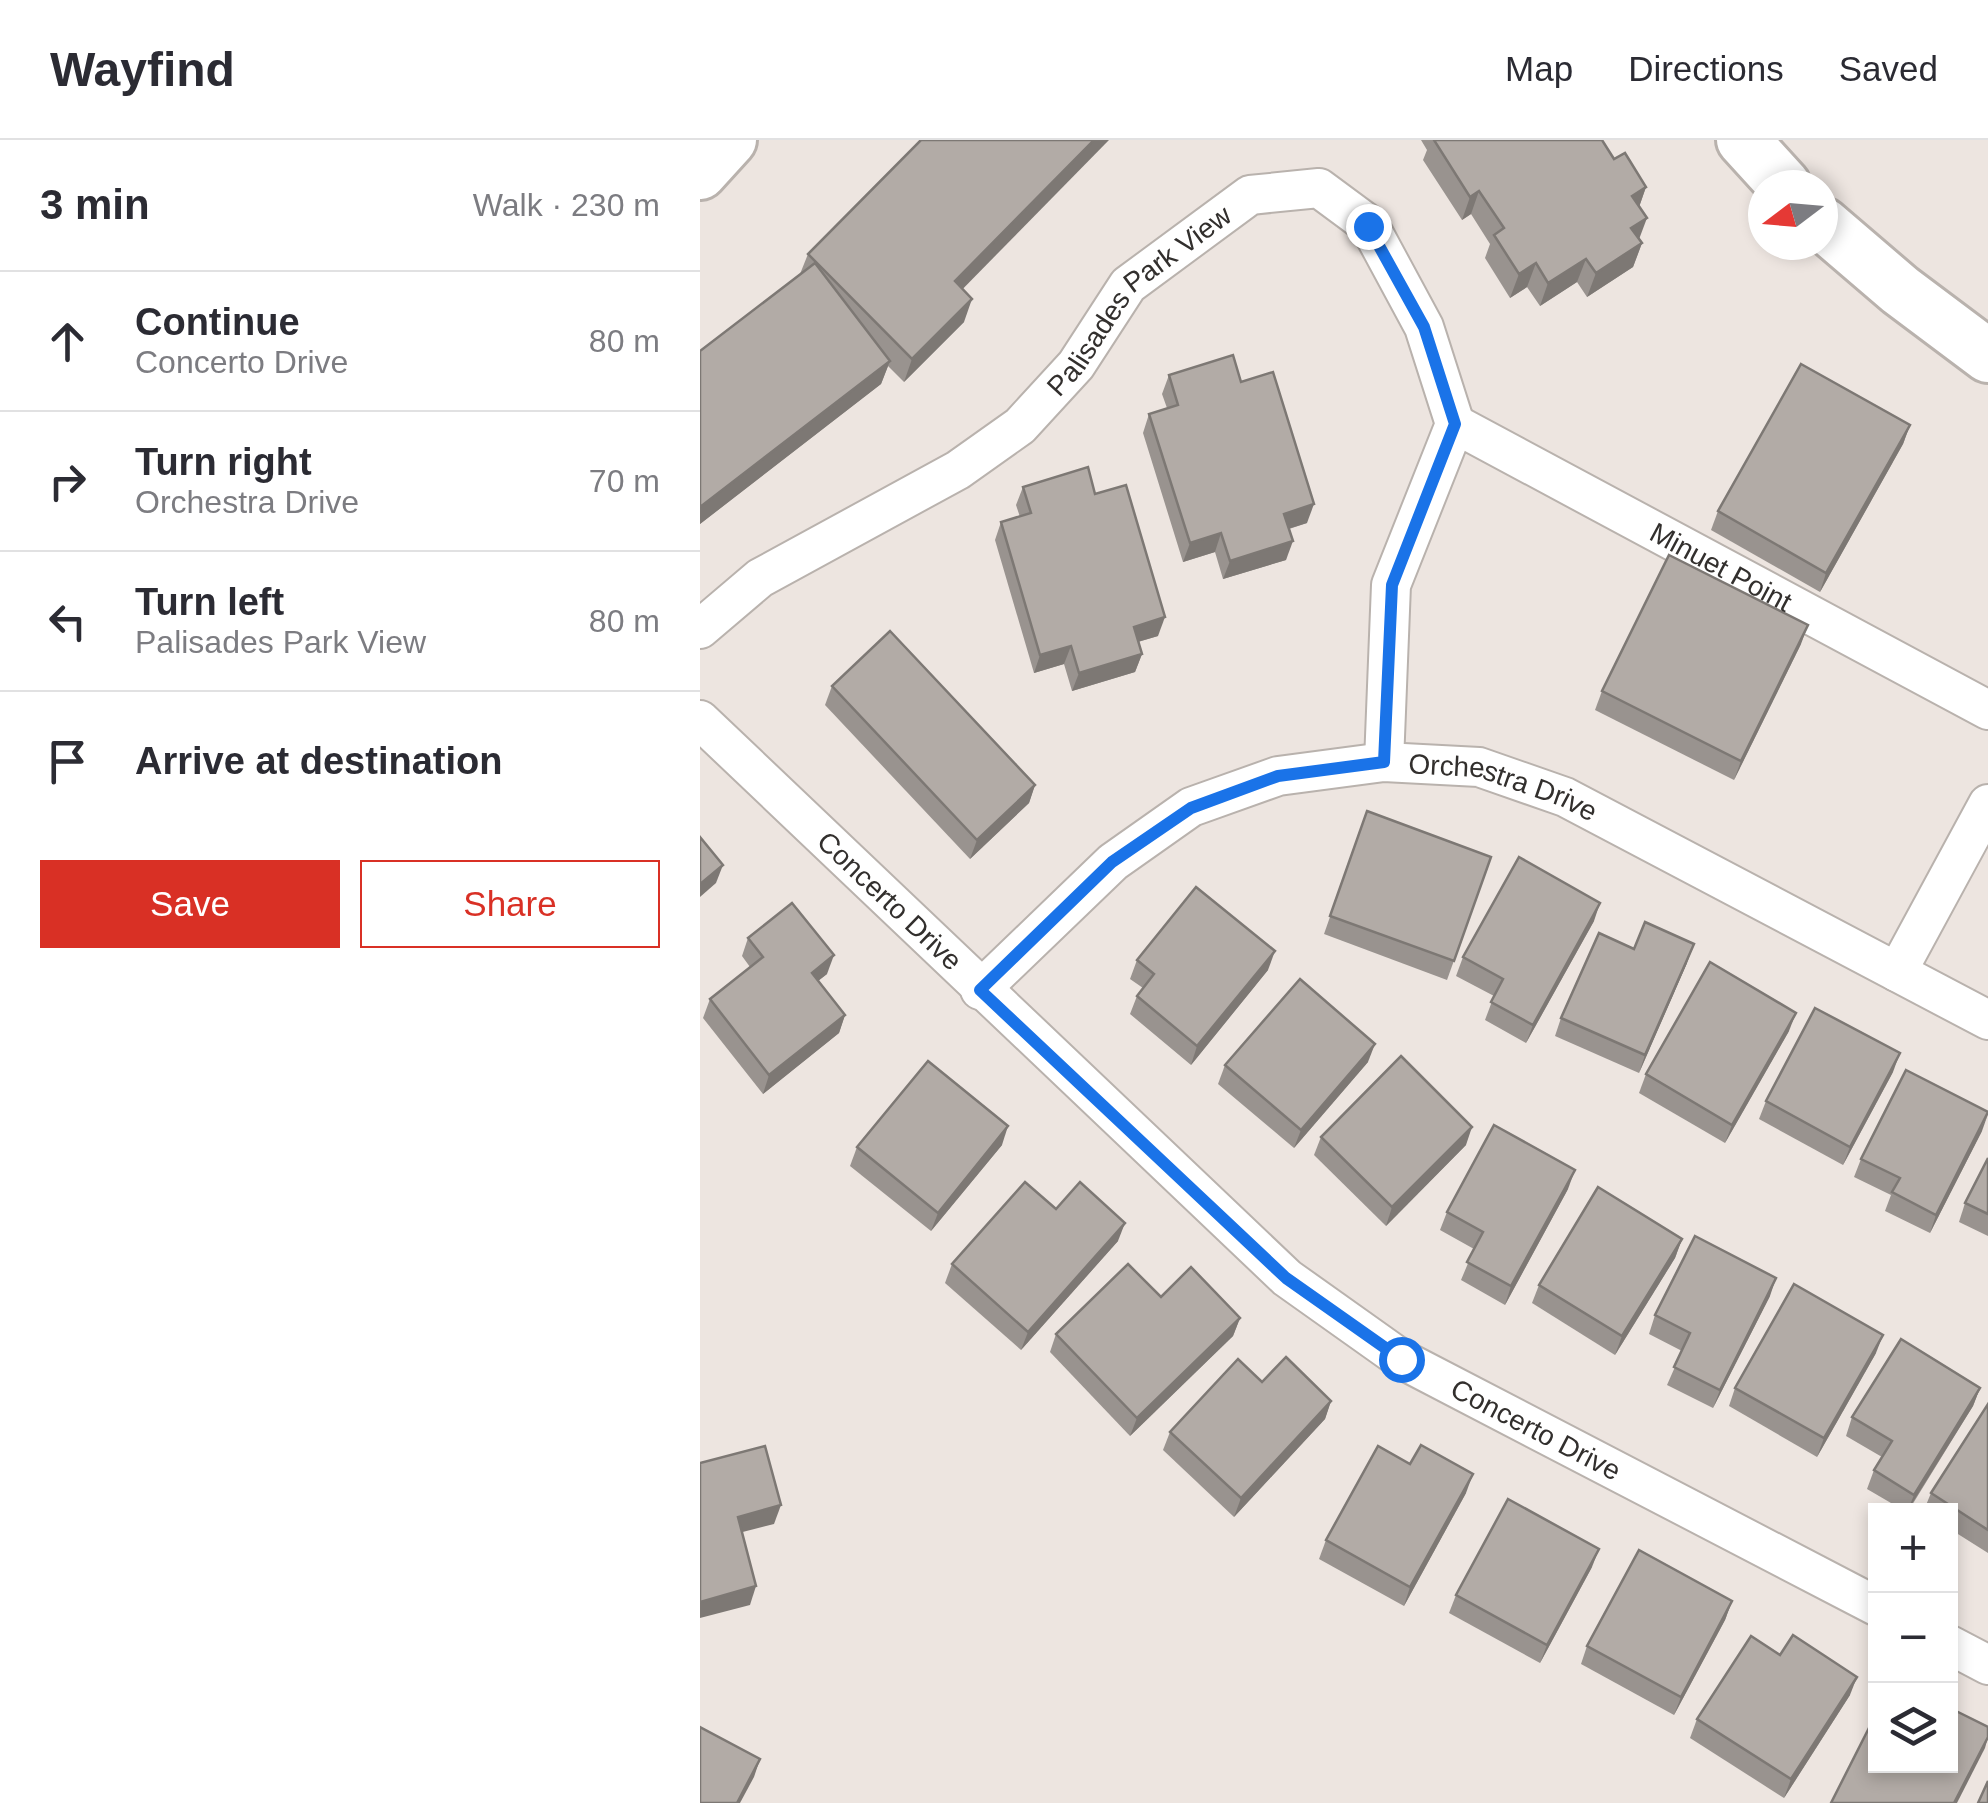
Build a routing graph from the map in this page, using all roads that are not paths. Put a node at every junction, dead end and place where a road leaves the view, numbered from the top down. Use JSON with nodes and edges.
{"nodes":[{"id":1,"x":730,"y":140,"type":"edge"},
{"id":2,"x":1743,"y":140,"type":"edge"},
{"id":3,"x":1770,"y":170,"type":"edge"},
{"id":4,"x":700,"y":173,"type":"edge"},
{"id":5,"x":1838,"y":237,"type":"edge"},
{"id":6,"x":1988,"y":356,"type":"edge"},
{"id":7,"x":1455,"y":424,"type":"junction"},
{"id":8,"x":700,"y":628,"type":"edge"},
{"id":9,"x":1988,"y":710,"type":"edge"},
{"id":10,"x":700,"y":720,"type":"edge"},
{"id":11,"x":1384,"y":762,"type":"junction"},
{"id":12,"x":1988,"y":804,"type":"edge"},
{"id":13,"x":1897,"y":972,"type":"junction"},
{"id":14,"x":980,"y":990,"type":"junction"},
{"id":15,"x":1988,"y":1020,"type":"edge"},
{"id":16,"x":1868,"y":1602,"type":"edge"},
{"id":17,"x":1958,"y":1649,"type":"edge"},
{"id":18,"x":1988,"y":1665,"type":"edge"}],
"edges":[{"from":1,"to":4,"type":"street"},
{"from":2,"to":3,"type":"street"},
{"from":5,"to":6,"type":"street"},
{"from":7,"to":8,"type":"street","name":"Palisades Park View"},
{"from":7,"to":9,"type":"street","name":"Minuet Point"},
{"from":7,"to":11,"type":"street"},
{"from":10,"to":14,"type":"street","name":"Concerto Drive"},
{"from":11,"to":13,"type":"street","name":"Orchestra Drive"},
{"from":11,"to":14,"type":"street","name":"Orchestra Drive"},
{"from":12,"to":13,"type":"street"},
{"from":13,"to":15,"type":"street","name":"Orchestra Drive"},
{"from":14,"to":16,"type":"street","name":"Concerto Drive"},
{"from":17,"to":18,"type":"street"}]}
